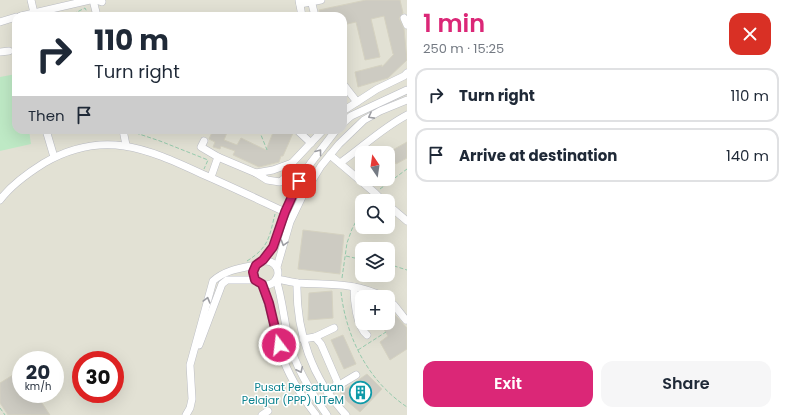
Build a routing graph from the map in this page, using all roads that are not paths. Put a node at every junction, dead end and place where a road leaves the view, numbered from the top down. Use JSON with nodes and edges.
{"nodes":[{"id":1,"x":31,"y":0,"type":"edge"},
{"id":2,"x":95,"y":0,"type":"edge"},
{"id":3,"x":321,"y":0,"type":"edge"},
{"id":4,"x":312,"y":1,"type":"edge"},
{"id":5,"x":299,"y":2,"type":"edge"},
{"id":6,"x":34,"y":12,"type":"edge"},
{"id":7,"x":39,"y":12,"type":"edge"},
{"id":8,"x":96,"y":12,"type":"edge"},
{"id":9,"x":301,"y":12,"type":"edge"},
{"id":10,"x":314,"y":12,"type":"edge"},
{"id":11,"x":12,"y":18,"type":"edge"},
{"id":12,"x":0,"y":22,"type":"edge"},
{"id":13,"x":9,"y":51,"type":"dead end"},
{"id":14,"x":0,"y":52,"type":"edge"},
{"id":15,"x":407,"y":73,"type":"edge"},
{"id":16,"x":347,"y":89,"type":"edge"},
{"id":17,"x":407,"y":90,"type":"edge"},
{"id":18,"x":407,"y":100,"type":"edge"},
{"id":19,"x":357,"y":102,"type":"junction"},
{"id":20,"x":347,"y":107,"type":"edge"},
{"id":21,"x":347,"y":111,"type":"edge"},
{"id":22,"x":407,"y":115,"type":"edge"},
{"id":23,"x":351,"y":116,"type":"junction"},
{"id":24,"x":347,"y":120,"type":"edge"},
{"id":25,"x":47,"y":134,"type":"edge"},
{"id":26,"x":124,"y":134,"type":"edge"},
{"id":27,"x":301,"y":134,"type":"edge"},
{"id":28,"x":319,"y":134,"type":"edge"},
{"id":29,"x":333,"y":134,"type":"edge"},
{"id":30,"x":204,"y":141,"type":"dead end"},
{"id":31,"x":310,"y":143,"type":"junction"},
{"id":32,"x":126,"y":145,"type":"junction"},
{"id":33,"x":330,"y":155,"type":"junction"},
{"id":34,"x":54,"y":157,"type":"junction"},
{"id":35,"x":218,"y":157,"type":"junction"},
{"id":36,"x":340,"y":162,"type":"junction"},
{"id":37,"x":292,"y":163,"type":"junction"},
{"id":38,"x":256,"y":174,"type":"junction"},
{"id":39,"x":211,"y":177,"type":"junction"},
{"id":40,"x":376,"y":194,"type":"edge"},
{"id":41,"x":0,"y":200,"type":"edge"},
{"id":42,"x":395,"y":211,"type":"edge"},
{"id":43,"x":285,"y":212,"type":"junction"},
{"id":44,"x":407,"y":221,"type":"edge"},
{"id":45,"x":263,"y":260,"type":"junction"},
{"id":46,"x":256,"y":265,"type":"junction"},
{"id":47,"x":277,"y":267,"type":"junction"},
{"id":48,"x":276,"y":279,"type":"junction"},
{"id":49,"x":255,"y":280,"type":"junction"},
{"id":50,"x":297,"y":283,"type":"junction"},
{"id":51,"x":262,"y":284,"type":"junction"},
{"id":52,"x":354,"y":286,"type":"junction"},
{"id":53,"x":368,"y":290,"type":"edge"},
{"id":54,"x":395,"y":306,"type":"edge"},
{"id":55,"x":406,"y":320,"type":"dead end"},
{"id":56,"x":334,"y":328,"type":"dead end"},
{"id":57,"x":367,"y":335,"type":"dead end"},
{"id":58,"x":315,"y":337,"type":"junction"},
{"id":59,"x":303,"y":339,"type":"junction"},
{"id":60,"x":190,"y":365,"type":"junction"},
{"id":61,"x":356,"y":375,"type":"dead end"},
{"id":62,"x":336,"y":387,"type":"junction"},
{"id":63,"x":327,"y":392,"type":"junction"},
{"id":64,"x":186,"y":415,"type":"edge"},
{"id":65,"x":316,"y":415,"type":"edge"},
{"id":66,"x":327,"y":415,"type":"edge"},
{"id":67,"x":346,"y":415,"type":"edge"}],
"edges":[{"from":1,"to":6,"type":"street"},
{"from":2,"to":7,"type":"street"},
{"from":2,"to":8,"type":"street"},
{"from":3,"to":4,"type":"street"},
{"from":4,"to":5,"type":"street"},
{"from":4,"to":10,"type":"street"},
{"from":5,"to":9,"type":"street"},
{"from":11,"to":12,"type":"street"},
{"from":13,"to":14,"type":"street"},
{"from":15,"to":19,"type":"street"},
{"from":16,"to":19,"type":"street"},
{"from":17,"to":23,"type":"street"},
{"from":18,"to":33,"type":"street","one_way":true},
{"from":19,"to":20,"type":"street"},
{"from":21,"to":23,"type":"street"},
{"from":22,"to":36,"type":"street"},
{"from":23,"to":24,"type":"street"},
{"from":25,"to":34,"type":"street"},
{"from":26,"to":32,"type":"street"},
{"from":27,"to":31,"type":"street"},
{"from":28,"to":31,"type":"street"},
{"from":43,"to":29,"type":"street","one_way":true},
{"from":30,"to":35,"type":"street"},
{"from":31,"to":37,"type":"street"},
{"from":32,"to":34,"type":"street"},
{"from":32,"to":39,"type":"street"},
{"from":33,"to":36,"type":"street"},
{"from":33,"to":47,"type":"street","one_way":true},
{"from":34,"to":41,"type":"street"},
{"from":35,"to":38,"type":"street"},
{"from":35,"to":39,"type":"street"},
{"from":36,"to":40,"type":"street"},
{"from":37,"to":38,"type":"street"},
{"from":37,"to":38,"type":"street"},
{"from":39,"to":43,"type":"street"},
{"from":42,"to":44,"type":"street"},
{"from":43,"to":45,"type":"street"},
{"from":45,"to":46,"type":"street"},
{"from":45,"to":47,"type":"street"},
{"from":46,"to":49,"type":"street"},
{"from":60,"to":46,"type":"street","one_way":true},
{"from":47,"to":48,"type":"street"},
{"from":48,"to":50,"type":"street"},
{"from":48,"to":51,"type":"street"},
{"from":48,"to":66,"type":"street","one_way":true},
{"from":49,"to":51,"type":"street"},
{"from":49,"to":60,"type":"street"},
{"from":50,"to":52,"type":"street"},
{"from":50,"to":59,"type":"street"},
{"from":51,"to":65,"type":"street"},
{"from":52,"to":53,"type":"street"},
{"from":52,"to":57,"type":"street"},
{"from":54,"to":55,"type":"street"},
{"from":56,"to":58,"type":"street"},
{"from":58,"to":59,"type":"street"},
{"from":58,"to":62,"type":"street"},
{"from":59,"to":63,"type":"street"},
{"from":60,"to":64,"type":"street"},
{"from":61,"to":62,"type":"street"},
{"from":62,"to":63,"type":"street"},
{"from":63,"to":67,"type":"street"}]}
